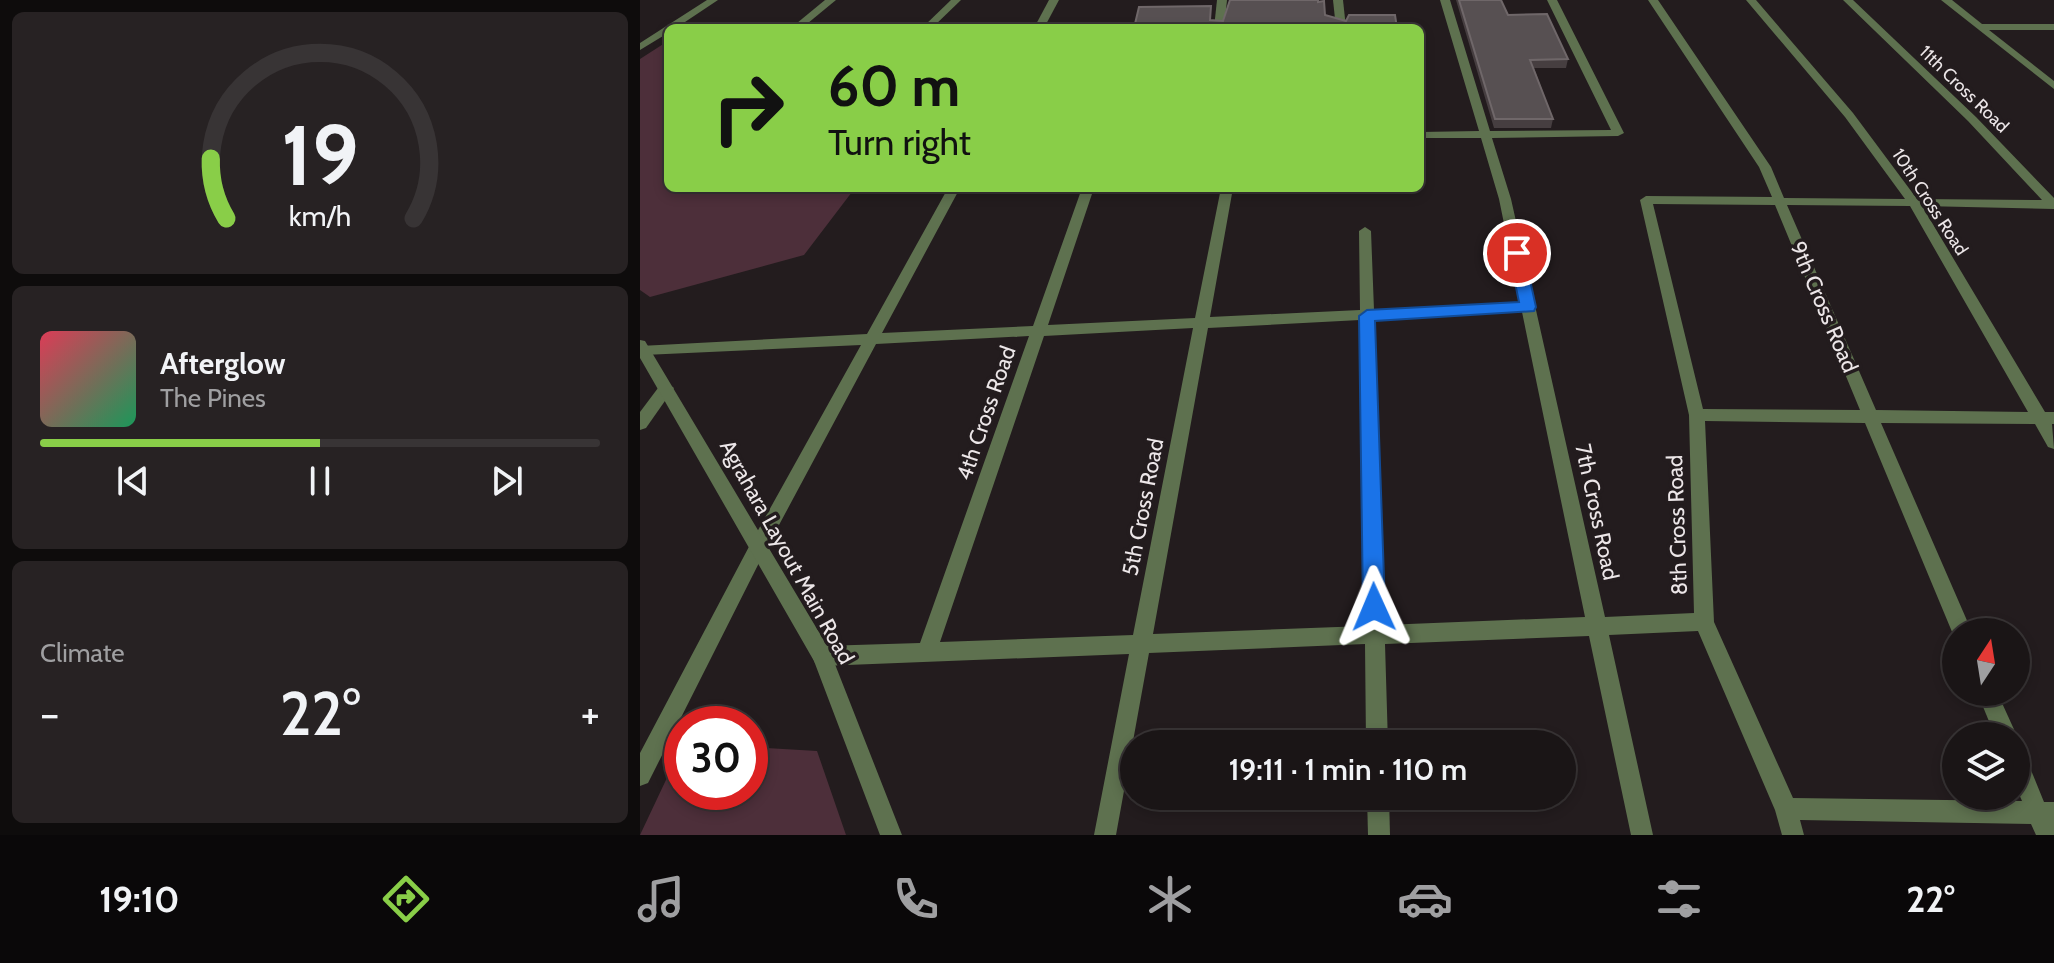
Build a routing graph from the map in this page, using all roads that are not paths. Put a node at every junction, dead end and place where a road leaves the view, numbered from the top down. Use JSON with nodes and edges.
{"nodes":[{"id":1,"x":713,"y":0,"type":"edge"},
{"id":2,"x":831,"y":0,"type":"edge"},
{"id":3,"x":956,"y":0,"type":"edge"},
{"id":4,"x":1054,"y":0,"type":"edge"},
{"id":5,"x":1222,"y":0,"type":"edge"},
{"id":6,"x":1338,"y":0,"type":"edge"},
{"id":7,"x":1445,"y":0,"type":"edge"},
{"id":8,"x":1552,"y":0,"type":"edge"},
{"id":9,"x":1653,"y":0,"type":"edge"},
{"id":10,"x":1751,"y":0,"type":"edge"},
{"id":11,"x":1848,"y":0,"type":"edge"},
{"id":12,"x":1946,"y":0,"type":"edge"},
{"id":13,"x":674,"y":24,"type":"edge"},
{"id":14,"x":801,"y":24,"type":"edge"},
{"id":15,"x":931,"y":24,"type":"edge"},
{"id":16,"x":1041,"y":24,"type":"edge"},
{"id":17,"x":1219,"y":24,"type":"edge"},
{"id":18,"x":1341,"y":24,"type":"edge"},
{"id":19,"x":1979,"y":27,"type":"junction"},
{"id":20,"x":2054,"y":27,"type":"edge"},
{"id":21,"x":664,"y":31,"type":"edge"},
{"id":22,"x":640,"y":47,"type":"edge"},
{"id":23,"x":2054,"y":86,"type":"edge"},
{"id":24,"x":1484,"y":133,"type":"junction"},
{"id":25,"x":1424,"y":135,"type":"edge"},
{"id":26,"x":952,"y":192,"type":"edge"},
{"id":27,"x":1087,"y":192,"type":"edge"},
{"id":28,"x":1226,"y":192,"type":"edge"},
{"id":29,"x":1779,"y":202,"type":"junction"},
{"id":30,"x":1914,"y":203,"type":"junction"},
{"id":31,"x":2054,"y":204,"type":"edge"},
{"id":32,"x":1365,"y":231,"type":"dead end"},
{"id":33,"x":1528,"y":307,"type":"junction"},
{"id":34,"x":1367,"y":316,"type":"junction"},
{"id":35,"x":1202,"y":324,"type":"junction"},
{"id":36,"x":1037,"y":332,"type":"junction"},
{"id":37,"x":871,"y":340,"type":"junction"},
{"id":38,"x":642,"y":348,"type":"edge"},
{"id":39,"x":666,"y":388,"type":"junction"},
{"id":40,"x":1697,"y":415,"type":"junction"},
{"id":41,"x":1870,"y":417,"type":"junction"},
{"id":42,"x":2047,"y":418,"type":"edge"},
{"id":43,"x":640,"y":424,"type":"edge"},
{"id":44,"x":2054,"y":442,"type":"edge"},
{"id":45,"x":758,"y":547,"type":"junction"},
{"id":46,"x":1956,"y":618,"type":"edge"},
{"id":47,"x":1704,"y":622,"type":"junction"},
{"id":48,"x":1597,"y":626,"type":"junction"},
{"id":49,"x":1374,"y":636,"type":"junction"},
{"id":50,"x":1141,"y":644,"type":"junction"},
{"id":51,"x":927,"y":652,"type":"junction"},
{"id":52,"x":822,"y":656,"type":"junction"},
{"id":53,"x":1377,"y":730,"type":"edge"},
{"id":54,"x":640,"y":775,"type":"edge"},
{"id":55,"x":2030,"y":785,"type":"edge"},
{"id":56,"x":1786,"y":809,"type":"junction"},
{"id":57,"x":1378,"y":810,"type":"edge"},
{"id":58,"x":2046,"y":813,"type":"edge"},
{"id":59,"x":891,"y":835,"type":"edge"},
{"id":60,"x":1105,"y":835,"type":"edge"},
{"id":61,"x":1379,"y":835,"type":"edge"},
{"id":62,"x":1642,"y":835,"type":"edge"},
{"id":63,"x":1793,"y":835,"type":"edge"},
{"id":64,"x":2047,"y":835,"type":"edge"}],
"edges":[{"from":1,"to":13,"type":"street"},
{"from":2,"to":14,"type":"street"},
{"from":3,"to":15,"type":"street"},
{"from":4,"to":16,"type":"street"},
{"from":5,"to":17,"type":"street"},
{"from":6,"to":18,"type":"street"},
{"from":7,"to":24,"type":"street","name":"7th Cross Road"},
{"from":8,"to":24,"type":"street"},
{"from":9,"to":29,"type":"street","name":"9th Cross Road"},
{"from":10,"to":30,"type":"street","name":"10th Cross Road"},
{"from":11,"to":31,"type":"street","name":"11th Cross Road"},
{"from":12,"to":19,"type":"street"},
{"from":19,"to":20,"type":"street"},
{"from":19,"to":23,"type":"street"},
{"from":21,"to":22,"type":"street"},
{"from":24,"to":25,"type":"street"},
{"from":24,"to":33,"type":"street","name":"7th Cross Road"},
{"from":26,"to":37,"type":"street"},
{"from":27,"to":36,"type":"street","name":"4th Cross Road"},
{"from":28,"to":35,"type":"street","name":"5th Cross Road"},
{"from":29,"to":30,"type":"street"},
{"from":29,"to":40,"type":"street","name":"8th Cross Road"},
{"from":29,"to":41,"type":"street","name":"9th Cross Road"},
{"from":30,"to":31,"type":"street"},
{"from":30,"to":42,"type":"street","name":"10th Cross Road"},
{"from":32,"to":34,"type":"street"},
{"from":33,"to":34,"type":"street"},
{"from":33,"to":48,"type":"street","name":"7th Cross Road"},
{"from":34,"to":35,"type":"street"},
{"from":34,"to":49,"type":"street"},
{"from":35,"to":36,"type":"street"},
{"from":35,"to":50,"type":"street","name":"5th Cross Road"},
{"from":36,"to":37,"type":"street"},
{"from":36,"to":51,"type":"street","name":"4th Cross Road"},
{"from":37,"to":38,"type":"street"},
{"from":37,"to":45,"type":"street"},
{"from":38,"to":39,"type":"street","name":"Agrahara Layout Main Road"},
{"from":39,"to":43,"type":"street"},
{"from":39,"to":45,"type":"street","name":"Agrahara Layout Main Road"},
{"from":40,"to":41,"type":"street"},
{"from":40,"to":47,"type":"street","name":"8th Cross Road"},
{"from":41,"to":42,"type":"street"},
{"from":41,"to":46,"type":"street","name":"9th Cross Road"},
{"from":42,"to":44,"type":"street","name":"10th Cross Road"},
{"from":45,"to":52,"type":"street","name":"Agrahara Layout Main Road"},
{"from":45,"to":54,"type":"street"},
{"from":47,"to":48,"type":"street"},
{"from":47,"to":56,"type":"street","name":"8th Cross Road"},
{"from":48,"to":49,"type":"street"},
{"from":48,"to":62,"type":"street","name":"7th Cross Road"},
{"from":49,"to":50,"type":"street"},
{"from":49,"to":53,"type":"street"},
{"from":50,"to":51,"type":"street"},
{"from":50,"to":60,"type":"street","name":"5th Cross Road"},
{"from":51,"to":52,"type":"street"},
{"from":52,"to":59,"type":"street","name":"Agrahara Layout Main Road"},
{"from":55,"to":58,"type":"street"},
{"from":56,"to":58,"type":"street"},
{"from":56,"to":63,"type":"street","name":"8th Cross Road"},
{"from":57,"to":61,"type":"street"},
{"from":58,"to":64,"type":"street"}]}
